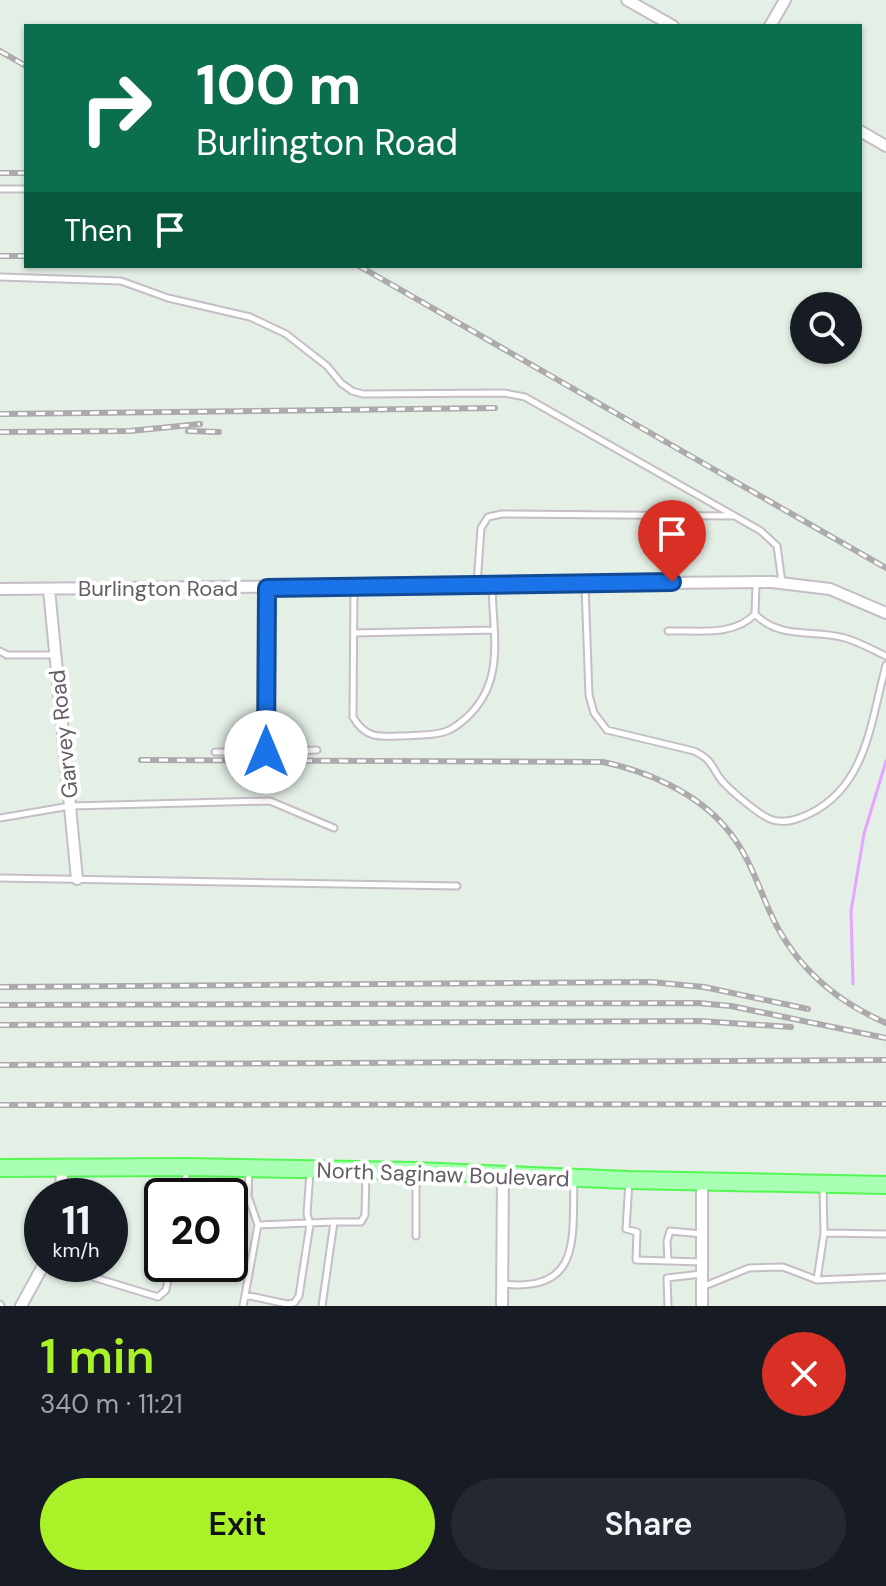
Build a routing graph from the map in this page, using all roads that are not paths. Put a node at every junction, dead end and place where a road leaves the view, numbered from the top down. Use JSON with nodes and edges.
{"nodes":[{"id":1,"x":627,"y":0,"type":"edge"},
{"id":2,"x":785,"y":0,"type":"edge"},
{"id":3,"x":669,"y":24,"type":"edge"},
{"id":4,"x":771,"y":24,"type":"edge"},
{"id":5,"x":862,"y":132,"type":"edge"},
{"id":6,"x":886,"y":146,"type":"edge"},
{"id":7,"x":0,"y":189,"type":"edge"},
{"id":8,"x":24,"y":189,"type":"edge"},
{"id":9,"x":0,"y":277,"type":"edge"},
{"id":10,"x":734,"y":516,"type":"junction"},
{"id":11,"x":756,"y":582,"type":"junction"},
{"id":12,"x":782,"y":583,"type":"junction"},
{"id":13,"x":585,"y":585,"type":"junction"},
{"id":14,"x":477,"y":586,"type":"junction"},
{"id":15,"x":492,"y":586,"type":"junction"},
{"id":16,"x":354,"y":587,"type":"junction"},
{"id":17,"x":267,"y":588,"type":"junction"},
{"id":18,"x":0,"y":589,"type":"edge"},
{"id":19,"x":49,"y":589,"type":"junction"},
{"id":20,"x":886,"y":613,"type":"edge"},
{"id":21,"x":755,"y":614,"type":"junction"},
{"id":22,"x":493,"y":630,"type":"junction"},
{"id":23,"x":668,"y":631,"type":"dead end"},
{"id":24,"x":354,"y":633,"type":"junction"},
{"id":25,"x":0,"y":651,"type":"edge"},
{"id":26,"x":56,"y":655,"type":"junction"},
{"id":27,"x":886,"y":656,"type":"edge"},
{"id":28,"x":886,"y":665,"type":"edge"},
{"id":29,"x":317,"y":750,"type":"dead end"},
{"id":30,"x":215,"y":752,"type":"dead end"},
{"id":31,"x":266,"y":752,"type":"junction"},
{"id":32,"x":70,"y":806,"type":"junction"},
{"id":33,"x":0,"y":818,"type":"edge"},
{"id":34,"x":334,"y":828,"type":"dead end"},
{"id":35,"x":0,"y":878,"type":"edge"},
{"id":36,"x":77,"y":879,"type":"junction"},
{"id":37,"x":457,"y":886,"type":"dead end"},
{"id":38,"x":186,"y":1167,"type":"junction"},
{"id":39,"x":0,"y":1168,"type":"edge"},
{"id":40,"x":62,"y":1168,"type":"junction"},
{"id":41,"x":249,"y":1169,"type":"junction"},
{"id":42,"x":310,"y":1170,"type":"junction"},
{"id":43,"x":366,"y":1170,"type":"junction"},
{"id":44,"x":416,"y":1171,"type":"junction"},
{"id":45,"x":503,"y":1175,"type":"junction"},
{"id":46,"x":62,"y":1178,"type":"edge"},
{"id":47,"x":186,"y":1178,"type":"edge"},
{"id":48,"x":574,"y":1178,"type":"junction"},
{"id":49,"x":629,"y":1180,"type":"junction"},
{"id":50,"x":702,"y":1182,"type":"junction"},
{"id":51,"x":823,"y":1185,"type":"junction"},
{"id":52,"x":886,"y":1185,"type":"edge"},
{"id":53,"x":334,"y":1222,"type":"junction"},
{"id":54,"x":310,"y":1224,"type":"junction"},
{"id":55,"x":258,"y":1225,"type":"junction"},
{"id":56,"x":824,"y":1233,"type":"junction"},
{"id":57,"x":702,"y":1234,"type":"junction"},
{"id":58,"x":886,"y":1234,"type":"edge"},
{"id":59,"x":416,"y":1236,"type":"dead end"},
{"id":60,"x":668,"y":1261,"type":"junction"},
{"id":61,"x":702,"y":1262,"type":"junction"},
{"id":62,"x":702,"y":1274,"type":"junction"},
{"id":63,"x":886,"y":1277,"type":"edge"},
{"id":64,"x":817,"y":1280,"type":"junction"},
{"id":65,"x":36,"y":1282,"type":"edge"},
{"id":66,"x":108,"y":1282,"type":"edge"},
{"id":67,"x":168,"y":1282,"type":"edge"},
{"id":68,"x":502,"y":1284,"type":"junction"},
{"id":69,"x":702,"y":1287,"type":"junction"},
{"id":70,"x":245,"y":1295,"type":"junction"},
{"id":71,"x":21,"y":1306,"type":"edge"},
{"id":72,"x":243,"y":1306,"type":"edge"},
{"id":73,"x":322,"y":1306,"type":"edge"},
{"id":74,"x":502,"y":1306,"type":"edge"},
{"id":75,"x":668,"y":1306,"type":"edge"},
{"id":76,"x":702,"y":1306,"type":"edge"}],
"edges":[{"from":1,"to":3,"type":"street"},
{"from":2,"to":4,"type":"street"},
{"from":5,"to":6,"type":"street"},
{"from":7,"to":8,"type":"lane"},
{"from":9,"to":10,"type":"lane"},
{"from":10,"to":12,"type":"lane"},
{"from":10,"to":14,"type":"lane"},
{"from":11,"to":12,"type":"street","name":"Burlington Road"},
{"from":11,"to":13,"type":"street","name":"Burlington Road"},
{"from":11,"to":21,"type":"lane"},
{"from":12,"to":20,"type":"street","name":"Burlington Road"},
{"from":13,"to":15,"type":"street","name":"Burlington Road"},
{"from":13,"to":28,"type":"lane"},
{"from":14,"to":15,"type":"street","name":"Burlington Road"},
{"from":14,"to":16,"type":"street","name":"Burlington Road"},
{"from":15,"to":22,"type":"lane"},
{"from":16,"to":17,"type":"street","name":"Burlington Road"},
{"from":16,"to":24,"type":"lane"},
{"from":17,"to":19,"type":"street","name":"Burlington Road"},
{"from":17,"to":31,"type":"lane"},
{"from":18,"to":19,"type":"street","name":"Burlington Road"},
{"from":19,"to":26,"type":"street","name":"Garvey Road"},
{"from":21,"to":23,"type":"lane"},
{"from":21,"to":27,"type":"lane"},
{"from":22,"to":24,"type":"lane"},
{"from":22,"to":24,"type":"lane"},
{"from":25,"to":26,"type":"lane"},
{"from":26,"to":32,"type":"street","name":"Garvey Road"},
{"from":29,"to":31,"type":"lane"},
{"from":30,"to":31,"type":"lane"},
{"from":32,"to":33,"type":"lane"},
{"from":32,"to":34,"type":"lane"},
{"from":32,"to":36,"type":"street","name":"Garvey Road"},
{"from":35,"to":36,"type":"lane"},
{"from":36,"to":37,"type":"lane"},
{"from":38,"to":40,"type":"main road","name":"North Saginaw Boulevard"},
{"from":38,"to":41,"type":"main road","name":"North Saginaw Boulevard"},
{"from":38,"to":47,"type":"lane"},
{"from":39,"to":40,"type":"main road","name":"North Saginaw Boulevard"},
{"from":40,"to":46,"type":"street"},
{"from":41,"to":42,"type":"main road","name":"North Saginaw Boulevard"},
{"from":41,"to":55,"type":"lane"},
{"from":42,"to":43,"type":"main road","name":"North Saginaw Boulevard"},
{"from":42,"to":54,"type":"lane"},
{"from":43,"to":44,"type":"main road","name":"North Saginaw Boulevard"},
{"from":43,"to":53,"type":"lane"},
{"from":44,"to":45,"type":"main road","name":"North Saginaw Boulevard"},
{"from":44,"to":59,"type":"lane"},
{"from":45,"to":48,"type":"main road","name":"North Saginaw Boulevard"},
{"from":45,"to":68,"type":"street"},
{"from":48,"to":49,"type":"main road","name":"North Saginaw Boulevard"},
{"from":48,"to":68,"type":"lane"},
{"from":49,"to":50,"type":"main road","name":"North Saginaw Boulevard"},
{"from":49,"to":60,"type":"lane"},
{"from":50,"to":51,"type":"main road","name":"North Saginaw Boulevard"},
{"from":50,"to":57,"type":"street"},
{"from":51,"to":52,"type":"main road","name":"North Saginaw Boulevard"},
{"from":51,"to":56,"type":"lane"},
{"from":53,"to":54,"type":"lane"},
{"from":53,"to":73,"type":"lane"},
{"from":54,"to":55,"type":"lane"},
{"from":54,"to":70,"type":"lane"},
{"from":55,"to":70,"type":"lane"},
{"from":56,"to":58,"type":"lane"},
{"from":56,"to":64,"type":"lane"},
{"from":57,"to":60,"type":"lane"},
{"from":57,"to":61,"type":"street"},
{"from":60,"to":61,"type":"lane"},
{"from":61,"to":62,"type":"street"},
{"from":62,"to":69,"type":"street"},
{"from":62,"to":75,"type":"lane"},
{"from":63,"to":64,"type":"lane"},
{"from":64,"to":69,"type":"lane"},
{"from":65,"to":71,"type":"street"},
{"from":66,"to":67,"type":"lane"},
{"from":68,"to":74,"type":"street"},
{"from":69,"to":76,"type":"street"},
{"from":70,"to":72,"type":"lane"}]}
